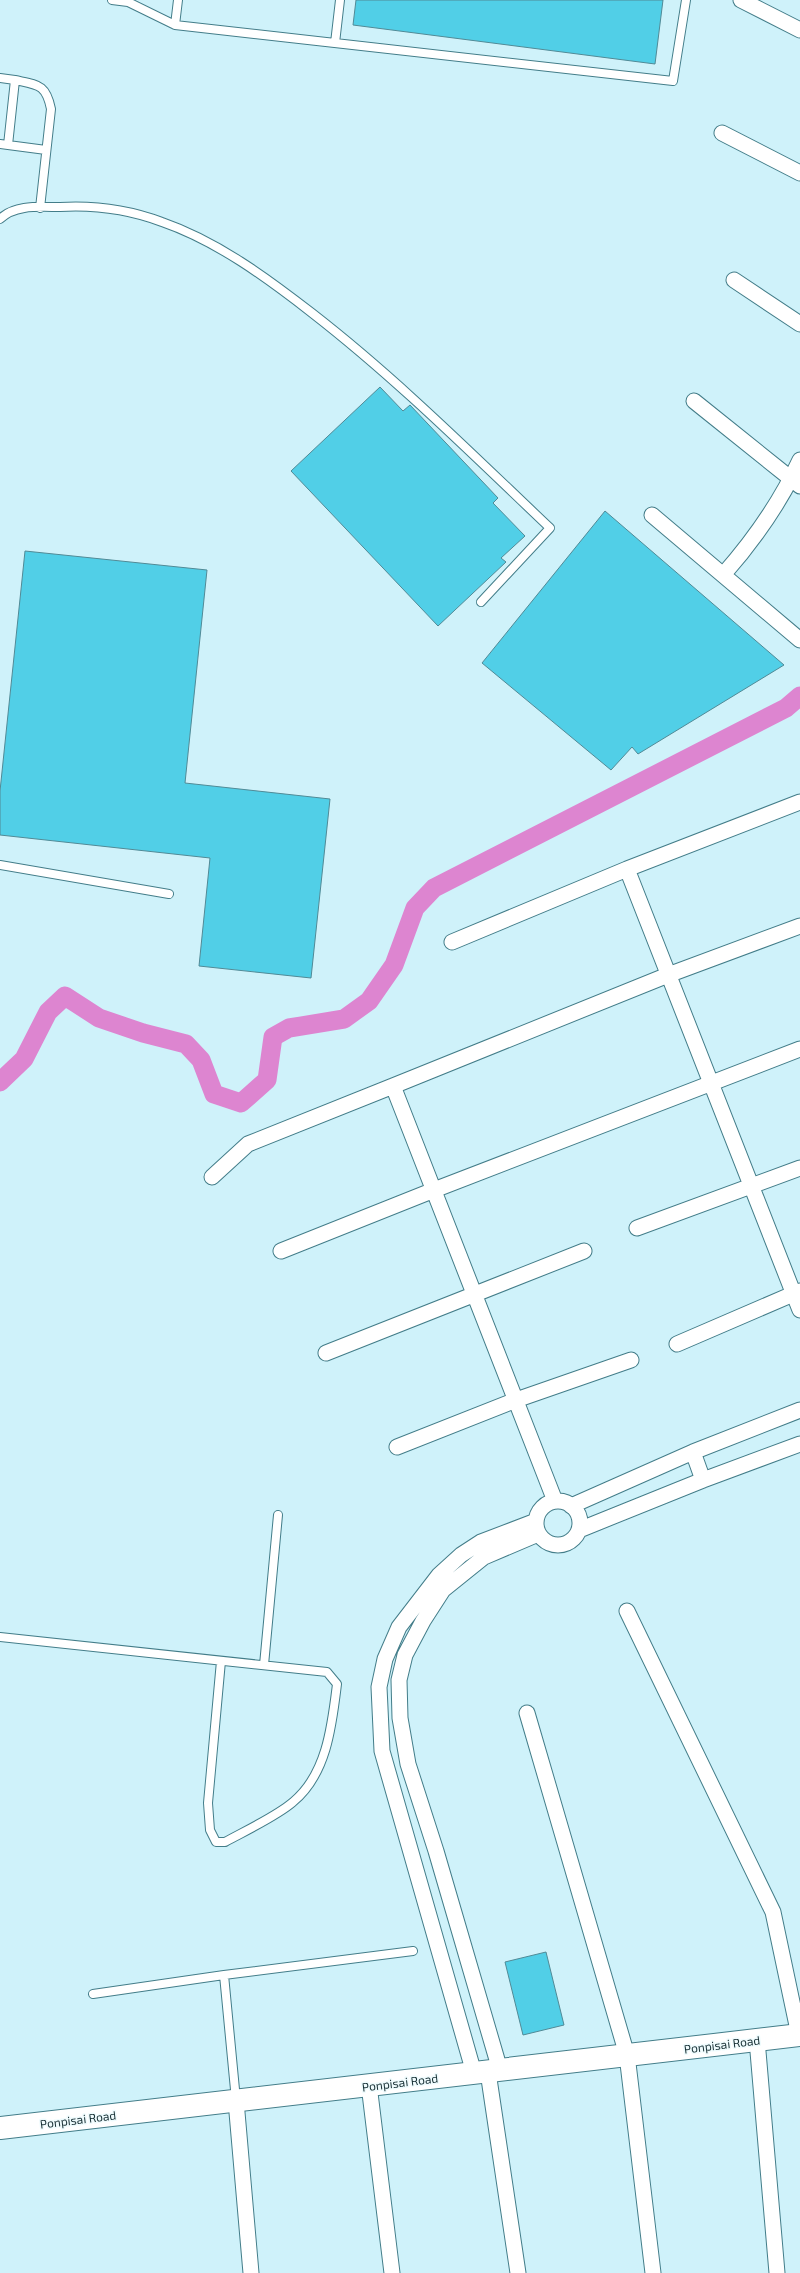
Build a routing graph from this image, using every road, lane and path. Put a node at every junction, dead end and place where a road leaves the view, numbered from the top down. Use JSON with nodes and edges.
{"nodes":[{"id":1,"x":112,"y":0,"type":"edge"},
{"id":2,"x":178,"y":0,"type":"edge"},
{"id":3,"x":340,"y":0,"type":"edge"},
{"id":4,"x":686,"y":0,"type":"edge"},
{"id":5,"x":741,"y":0,"type":"edge"},
{"id":6,"x":175,"y":25,"type":"junction"},
{"id":7,"x":800,"y":30,"type":"edge"},
{"id":8,"x":335,"y":43,"type":"junction"},
{"id":9,"x":0,"y":78,"type":"edge"},
{"id":10,"x":15,"y":80,"type":"junction"},
{"id":11,"x":722,"y":133,"type":"dead end"},
{"id":12,"x":4,"y":144,"type":"edge"},
{"id":13,"x":46,"y":150,"type":"junction"},
{"id":14,"x":800,"y":173,"type":"edge"},
{"id":15,"x":40,"y":208,"type":"junction"},
{"id":16,"x":0,"y":219,"type":"edge"},
{"id":17,"x":734,"y":280,"type":"dead end"},
{"id":18,"x":800,"y":324,"type":"edge"},
{"id":19,"x":694,"y":401,"type":"dead end"},
{"id":20,"x":800,"y":460,"type":"edge"},
{"id":21,"x":795,"y":482,"type":"edge"},
{"id":22,"x":652,"y":515,"type":"dead end"},
{"id":23,"x":723,"y":575,"type":"junction"},
{"id":24,"x":481,"y":602,"type":"dead end"},
{"id":25,"x":800,"y":640,"type":"edge"},
{"id":26,"x":800,"y":802,"type":"edge"},
{"id":27,"x":0,"y":865,"type":"edge"},
{"id":28,"x":627,"y":869,"type":"junction"},
{"id":29,"x":169,"y":894,"type":"dead end"},
{"id":30,"x":800,"y":926,"type":"edge"},
{"id":31,"x":452,"y":942,"type":"dead end"},
{"id":32,"x":668,"y":975,"type":"junction"},
{"id":33,"x":800,"y":1049,"type":"edge"},
{"id":34,"x":710,"y":1082,"type":"junction"},
{"id":35,"x":393,"y":1086,"type":"junction"},
{"id":36,"x":800,"y":1168,"type":"edge"},
{"id":37,"x":212,"y":1177,"type":"dead end"},
{"id":38,"x":752,"y":1187,"type":"junction"},
{"id":39,"x":434,"y":1190,"type":"junction"},
{"id":40,"x":637,"y":1228,"type":"dead end"},
{"id":41,"x":281,"y":1251,"type":"dead end"},
{"id":42,"x":584,"y":1251,"type":"dead end"},
{"id":43,"x":797,"y":1292,"type":"edge"},
{"id":44,"x":475,"y":1295,"type":"junction"},
{"id":45,"x":800,"y":1310,"type":"edge"},
{"id":46,"x":677,"y":1344,"type":"dead end"},
{"id":47,"x":326,"y":1353,"type":"dead end"},
{"id":48,"x":631,"y":1360,"type":"dead end"},
{"id":49,"x":516,"y":1400,"type":"junction"},
{"id":50,"x":800,"y":1410,"type":"edge"},
{"id":51,"x":800,"y":1444,"type":"edge"},
{"id":52,"x":397,"y":1448,"type":"dead end"},
{"id":53,"x":693,"y":1452,"type":"junction"},
{"id":54,"x":703,"y":1480,"type":"junction"},
{"id":55,"x":555,"y":1501,"type":"junction"},
{"id":56,"x":572,"y":1506,"type":"junction"},
{"id":57,"x":278,"y":1515,"type":"dead end"},
{"id":58,"x":537,"y":1528,"type":"junction"},
{"id":59,"x":579,"y":1530,"type":"junction"},
{"id":60,"x":627,"y":1611,"type":"dead end"},
{"id":61,"x":0,"y":1637,"type":"edge"},
{"id":62,"x":221,"y":1661,"type":"junction"},
{"id":63,"x":264,"y":1665,"type":"junction"},
{"id":64,"x":526,"y":1713,"type":"dead end"},
{"id":65,"x":412,"y":1951,"type":"dead end"},
{"id":66,"x":466,"y":1951,"type":"junction"},
{"id":67,"x":441,"y":1958,"type":"junction"},
{"id":68,"x":224,"y":1975,"type":"junction"},
{"id":69,"x":93,"y":1994,"type":"dead end"},
{"id":70,"x":799,"y":2035,"type":"edge"},
{"id":71,"x":757,"y":2040,"type":"junction"},
{"id":72,"x":627,"y":2055,"type":"junction"},
{"id":73,"x":488,"y":2072,"type":"junction"},
{"id":74,"x":370,"y":2085,"type":"junction"},
{"id":75,"x":236,"y":2101,"type":"junction"},
{"id":76,"x":0,"y":2128,"type":"edge"},
{"id":77,"x":251,"y":2273,"type":"edge"},
{"id":78,"x":392,"y":2273,"type":"edge"},
{"id":79,"x":518,"y":2273,"type":"edge"},
{"id":80,"x":653,"y":2273,"type":"edge"},
{"id":81,"x":777,"y":2273,"type":"edge"}],
"edges":[{"from":1,"to":6,"type":"lane"},
{"from":2,"to":6,"type":"lane"},
{"from":3,"to":8,"type":"lane"},
{"from":4,"to":8,"type":"lane"},
{"from":5,"to":7,"type":"street"},
{"from":6,"to":8,"type":"lane"},
{"from":9,"to":10,"type":"lane"},
{"from":10,"to":12,"type":"lane"},
{"from":10,"to":13,"type":"lane"},
{"from":11,"to":14,"type":"street"},
{"from":12,"to":13,"type":"lane"},
{"from":13,"to":15,"type":"lane"},
{"from":15,"to":16,"type":"lane"},
{"from":15,"to":24,"type":"lane"},
{"from":17,"to":18,"type":"street"},
{"from":19,"to":21,"type":"street"},
{"from":20,"to":21,"type":"street"},
{"from":21,"to":23,"type":"street"},
{"from":22,"to":23,"type":"street"},
{"from":23,"to":25,"type":"street"},
{"from":26,"to":28,"type":"street"},
{"from":27,"to":29,"type":"lane"},
{"from":28,"to":31,"type":"street"},
{"from":28,"to":32,"type":"street"},
{"from":30,"to":32,"type":"street"},
{"from":32,"to":34,"type":"street"},
{"from":32,"to":35,"type":"street"},
{"from":33,"to":34,"type":"street"},
{"from":34,"to":38,"type":"street"},
{"from":34,"to":39,"type":"street"},
{"from":35,"to":37,"type":"street"},
{"from":35,"to":39,"type":"street"},
{"from":36,"to":38,"type":"street"},
{"from":38,"to":40,"type":"street"},
{"from":38,"to":43,"type":"street"},
{"from":39,"to":41,"type":"street"},
{"from":39,"to":44,"type":"street"},
{"from":42,"to":44,"type":"street"},
{"from":43,"to":45,"type":"street"},
{"from":43,"to":46,"type":"street"},
{"from":44,"to":47,"type":"street"},
{"from":44,"to":49,"type":"street"},
{"from":48,"to":49,"type":"street"},
{"from":49,"to":52,"type":"street"},
{"from":49,"to":55,"type":"street"},
{"from":50,"to":53,"type":"street"},
{"from":51,"to":54,"type":"street"},
{"from":53,"to":54,"type":"street"},
{"from":53,"to":56,"type":"street"},
{"from":54,"to":59,"type":"street"},
{"from":55,"to":56,"type":"street"},
{"from":55,"to":58,"type":"street"},
{"from":56,"to":59,"type":"street"},
{"from":57,"to":63,"type":"lane"},
{"from":58,"to":59,"type":"street"},
{"from":58,"to":66,"type":"street"},
{"from":58,"to":67,"type":"street"},
{"from":60,"to":70,"type":"street"},
{"from":61,"to":62,"type":"lane"},
{"from":62,"to":63,"type":"lane"},
{"from":62,"to":63,"type":"lane"},
{"from":64,"to":72,"type":"street"},
{"from":65,"to":68,"type":"lane"},
{"from":66,"to":67,"type":"street"},
{"from":66,"to":73,"type":"street"},
{"from":67,"to":73,"type":"street"},
{"from":68,"to":69,"type":"lane"},
{"from":68,"to":75,"type":"lane"},
{"from":70,"to":71,"type":"street","name":"Ponpisai Road"},
{"from":71,"to":72,"type":"street","name":"Ponpisai Road"},
{"from":71,"to":81,"type":"street"},
{"from":72,"to":73,"type":"street","name":"Ponpisai Road"},
{"from":72,"to":80,"type":"street"},
{"from":73,"to":74,"type":"street","name":"Ponpisai Road"},
{"from":73,"to":79,"type":"street"},
{"from":74,"to":75,"type":"street","name":"Ponpisai Road"},
{"from":74,"to":78,"type":"street"},
{"from":75,"to":76,"type":"street","name":"Ponpisai Road"},
{"from":75,"to":77,"type":"street"}]}
